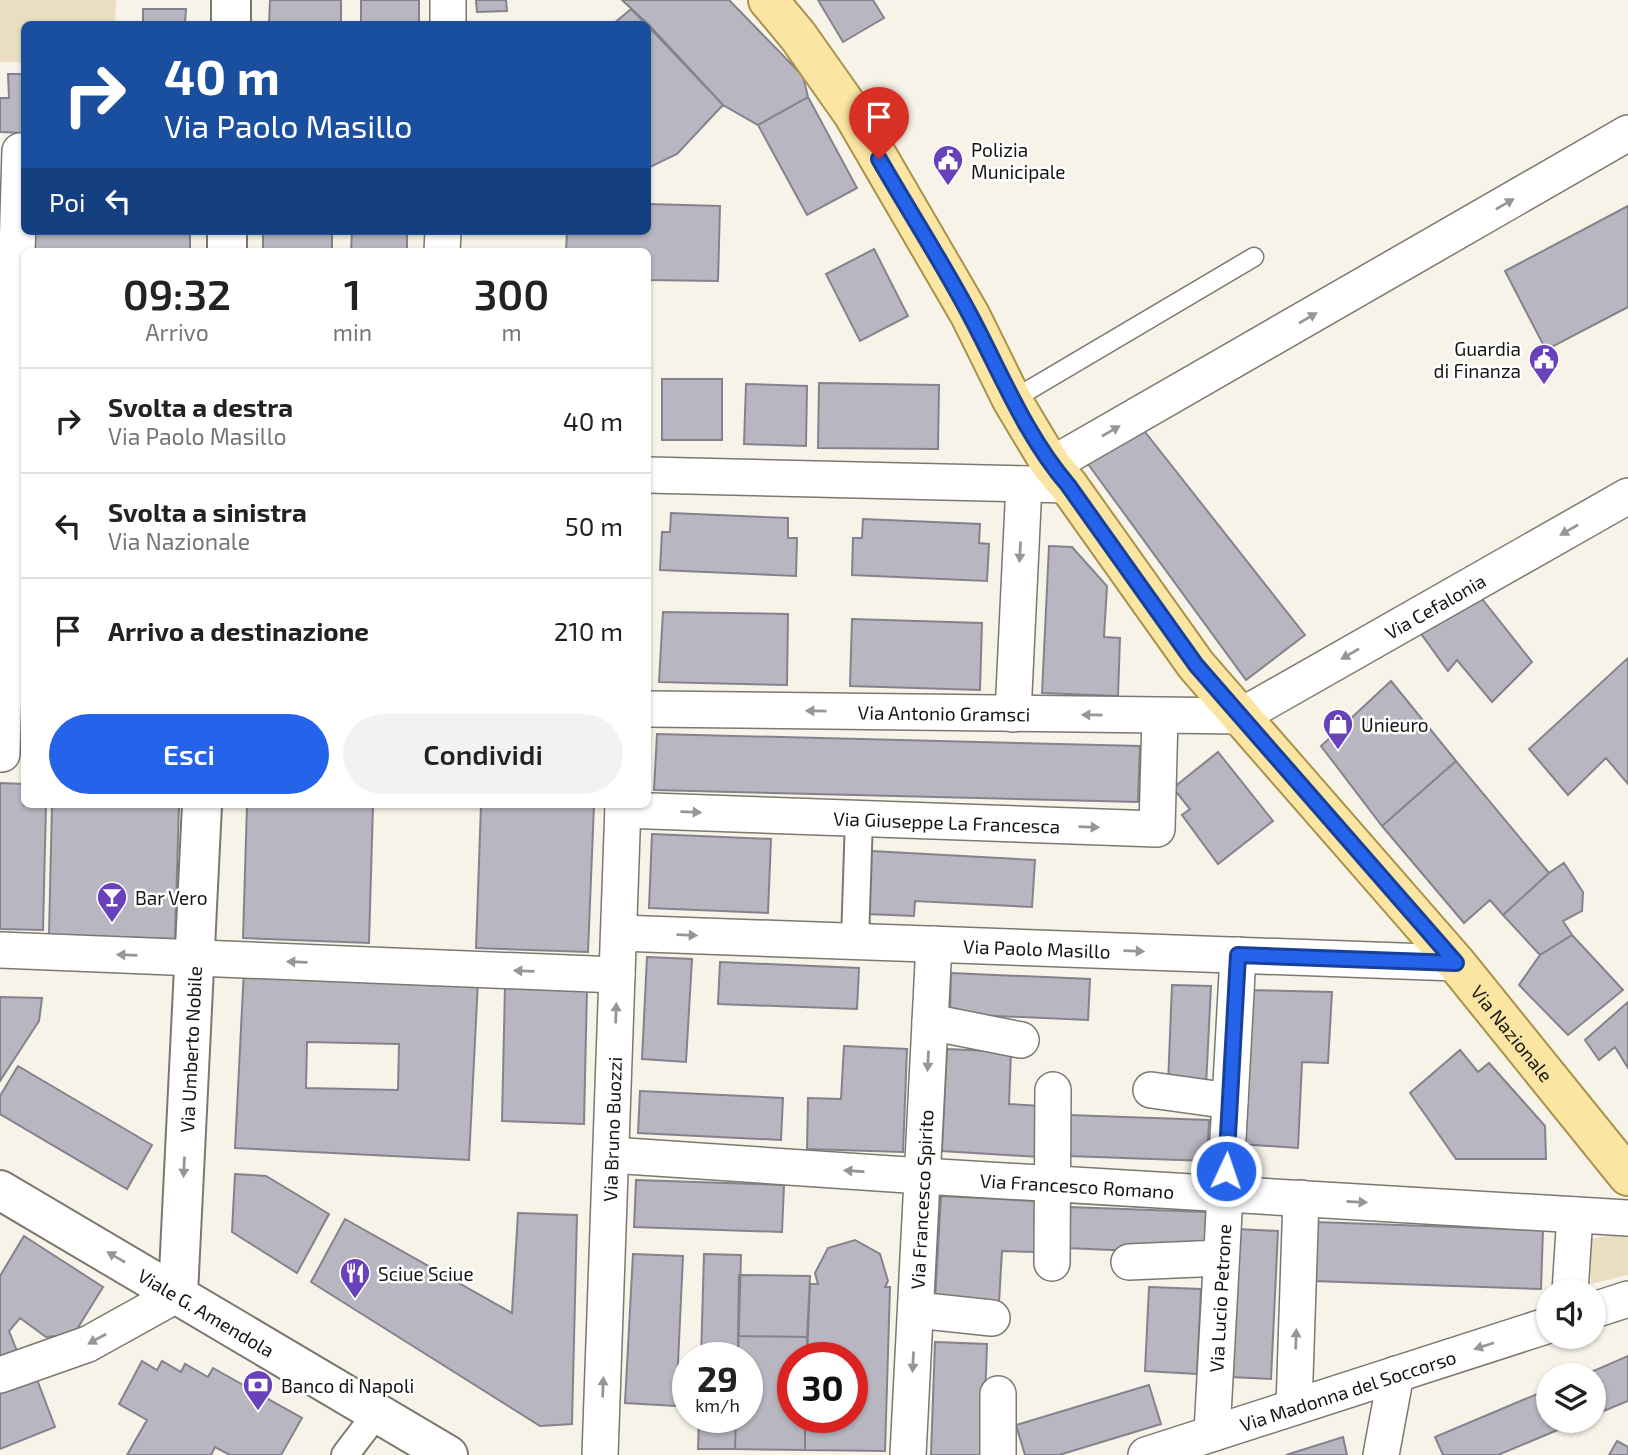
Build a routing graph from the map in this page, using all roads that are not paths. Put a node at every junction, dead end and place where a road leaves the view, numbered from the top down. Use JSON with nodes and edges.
{"nodes":[{"id":1,"x":231,"y":0,"type":"edge"},
{"id":2,"x":448,"y":0,"type":"edge"},
{"id":3,"x":768,"y":0,"type":"edge"},
{"id":4,"x":230,"y":21,"type":"edge"},
{"id":5,"x":448,"y":21,"type":"edge"},
{"id":6,"x":1628,"y":133,"type":"edge"},
{"id":7,"x":15,"y":150,"type":"edge"},
{"id":8,"x":1254,"y":257,"type":"dead end"},
{"id":9,"x":1012,"y":400,"type":"junction"},
{"id":10,"x":18,"y":459,"type":"edge"},
{"id":11,"x":651,"y":475,"type":"edge"},
{"id":12,"x":1048,"y":478,"type":"junction"},
{"id":13,"x":1628,"y":496,"type":"edge"},
{"id":14,"x":651,"y":709,"type":"edge"},
{"id":15,"x":1013,"y":714,"type":"junction"},
{"id":16,"x":1160,"y":716,"type":"junction"},
{"id":17,"x":1241,"y":716,"type":"junction"},
{"id":18,"x":9,"y":754,"type":"edge"},
{"id":19,"x":202,"y":808,"type":"edge"},
{"id":20,"x":623,"y":808,"type":"edge"},
{"id":21,"x":644,"y":808,"type":"edge"},
{"id":22,"x":859,"y":818,"type":"junction"},
{"id":23,"x":618,"y":933,"type":"junction"},
{"id":24,"x":855,"y":941,"type":"junction"},
{"id":25,"x":934,"y":944,"type":"junction"},
{"id":26,"x":0,"y":950,"type":"edge"},
{"id":27,"x":1238,"y":955,"type":"junction"},
{"id":28,"x":195,"y":957,"type":"junction"},
{"id":29,"x":1456,"y":963,"type":"junction"},
{"id":30,"x":617,"y":975,"type":"junction"},
{"id":31,"x":930,"y":1022,"type":"junction"},
{"id":32,"x":1021,"y":1040,"type":"dead end"},
{"id":33,"x":1053,"y":1090,"type":"dead end"},
{"id":34,"x":1151,"y":1090,"type":"dead end"},
{"id":35,"x":1230,"y":1101,"type":"junction"},
{"id":36,"x":611,"y":1155,"type":"junction"},
{"id":37,"x":922,"y":1176,"type":"junction"},
{"id":38,"x":1628,"y":1176,"type":"edge"},
{"id":39,"x":1052,"y":1184,"type":"junction"},
{"id":40,"x":1225,"y":1194,"type":"junction"},
{"id":41,"x":3,"y":1196,"type":"edge"},
{"id":42,"x":1301,"y":1198,"type":"junction"},
{"id":43,"x":1575,"y":1214,"type":"junction"},
{"id":44,"x":1628,"y":1218,"type":"edge"},
{"id":45,"x":1222,"y":1258,"type":"junction"},
{"id":46,"x":1129,"y":1262,"type":"dead end"},
{"id":47,"x":1052,"y":1263,"type":"dead end"},
{"id":48,"x":1571,"y":1279,"type":"edge"},
{"id":49,"x":178,"y":1294,"type":"junction"},
{"id":50,"x":1628,"y":1299,"type":"edge"},
{"id":51,"x":1606,"y":1306,"type":"edge"},
{"id":52,"x":916,"y":1310,"type":"junction"},
{"id":53,"x":992,"y":1318,"type":"dead end"},
{"id":54,"x":1536,"y":1329,"type":"edge"},
{"id":55,"x":1396,"y":1374,"type":"junction"},
{"id":56,"x":0,"y":1375,"type":"edge"},
{"id":57,"x":998,"y":1394,"type":"dead end"},
{"id":58,"x":1294,"y":1407,"type":"junction"},
{"id":59,"x":377,"y":1413,"type":"junction"},
{"id":60,"x":1212,"y":1433,"type":"junction"},
{"id":61,"x":345,"y":1455,"type":"edge"},
{"id":62,"x":448,"y":1455,"type":"edge"},
{"id":63,"x":600,"y":1455,"type":"edge"},
{"id":64,"x":908,"y":1455,"type":"edge"},
{"id":65,"x":998,"y":1455,"type":"edge"},
{"id":66,"x":1146,"y":1455,"type":"edge"},
{"id":67,"x":1381,"y":1455,"type":"edge"}],
"edges":[{"from":1,"to":4,"type":"street"},
{"from":2,"to":5,"type":"street"},
{"from":3,"to":9,"type":"main road","name":"Via Nazionale"},
{"from":12,"to":6,"type":"street","one_way":true},
{"from":7,"to":10,"type":"street"},
{"from":8,"to":9,"type":"lane"},
{"from":9,"to":12,"type":"main road","name":"Via Nazionale"},
{"from":10,"to":18,"type":"street"},
{"from":11,"to":12,"type":"street"},
{"from":12,"to":15,"type":"street","one_way":true},
{"from":12,"to":17,"type":"main road","name":"Via Nazionale"},
{"from":13,"to":17,"type":"street","name":"Via Cefalonia","one_way":true},
{"from":15,"to":14,"type":"street","name":"Via Antonio Gramsci","one_way":true},
{"from":16,"to":15,"type":"street","name":"Via Antonio Gramsci","one_way":true},
{"from":16,"to":17,"type":"street","name":"Via Antonio Gramsci"},
{"from":22,"to":16,"type":"street","name":"Via Giuseppe La Francesca","one_way":true},
{"from":17,"to":29,"type":"main road","name":"Via Nazionale"},
{"from":19,"to":28,"type":"street","name":"Via Umberto Nobile"},
{"from":20,"to":23,"type":"street","name":"Via Bruno Buozzi"},
{"from":21,"to":22,"type":"street","name":"Via Giuseppe La Francesca","one_way":true},
{"from":22,"to":24,"type":"street"},
{"from":23,"to":24,"type":"street","name":"Via Paolo Masillo","one_way":true},
{"from":23,"to":30,"type":"street","name":"Via Bruno Buozzi"},
{"from":24,"to":25,"type":"street","name":"Via Paolo Masillo"},
{"from":25,"to":27,"type":"street","name":"Via Paolo Masillo","one_way":true},
{"from":25,"to":31,"type":"street","name":"Via Francesco Spirito"},
{"from":28,"to":26,"type":"street","one_way":true},
{"from":27,"to":29,"type":"street","name":"Via Paolo Masillo"},
{"from":27,"to":35,"type":"street","name":"Via Lucio Petrone"},
{"from":30,"to":28,"type":"street","one_way":true},
{"from":28,"to":49,"type":"street","name":"Via Umberto Nobile","one_way":true},
{"from":29,"to":38,"type":"main road","name":"Via Nazionale"},
{"from":36,"to":30,"type":"street","name":"Via Bruno Buozzi","one_way":true},
{"from":31,"to":32,"type":"street"},
{"from":31,"to":37,"type":"street","name":"Via Francesco Spirito","one_way":true},
{"from":33,"to":39,"type":"street"},
{"from":34,"to":35,"type":"street"},
{"from":35,"to":40,"type":"street","name":"Via Lucio Petrone"},
{"from":37,"to":36,"type":"street","name":"Via Francesco Romano","one_way":true},
{"from":63,"to":36,"type":"street","name":"Via Bruno Buozzi","one_way":true},
{"from":37,"to":39,"type":"street","name":"Via Francesco Romano"},
{"from":37,"to":52,"type":"street","name":"Via Francesco Spirito"},
{"from":39,"to":40,"type":"street","name":"Via Francesco Romano"},
{"from":39,"to":47,"type":"street"},
{"from":40,"to":42,"type":"street","name":"Via Francesco Romano"},
{"from":40,"to":45,"type":"street","name":"Via Lucio Petrone"},
{"from":49,"to":41,"type":"street","name":"Viale G. Amendola","one_way":true},
{"from":42,"to":43,"type":"street","name":"Via Francesco Romano","one_way":true},
{"from":58,"to":42,"type":"street","one_way":true},
{"from":43,"to":44,"type":"street","name":"Via Francesco Romano"},
{"from":43,"to":48,"type":"street"},
{"from":45,"to":46,"type":"street"},
{"from":45,"to":60,"type":"street","name":"Via Lucio Petrone"},
{"from":49,"to":56,"type":"street","one_way":true},
{"from":49,"to":59,"type":"street","name":"Viale G. Amendola"},
{"from":50,"to":51,"type":"street"},
{"from":52,"to":53,"type":"street"},
{"from":52,"to":64,"type":"street","name":"Via Francesco Spirito","one_way":true},
{"from":54,"to":55,"type":"street","name":"Via Madonna del Soccorso","one_way":true},
{"from":55,"to":58,"type":"street","name":"Via Madonna del Soccorso"},
{"from":55,"to":67,"type":"street"},
{"from":57,"to":65,"type":"street"},
{"from":58,"to":60,"type":"street","name":"Via Madonna del Soccorso"},
{"from":59,"to":61,"type":"street"},
{"from":59,"to":62,"type":"street","name":"Viale G. Amendola"},
{"from":60,"to":66,"type":"street","name":"Via Madonna del Soccorso"}]}
